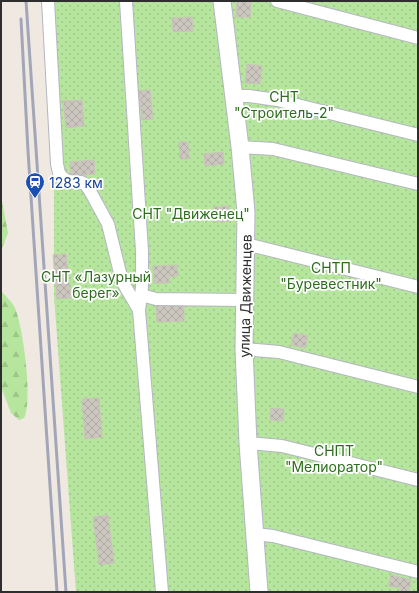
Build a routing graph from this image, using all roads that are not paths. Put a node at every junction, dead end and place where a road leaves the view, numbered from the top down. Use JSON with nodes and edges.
{"nodes":[{"id":1,"x":48,"y":1,"type":"edge"},
{"id":2,"x":126,"y":1,"type":"edge"},
{"id":3,"x":222,"y":1,"type":"edge"},
{"id":4,"x":277,"y":1,"type":"edge"},
{"id":5,"x":418,"y":38,"type":"edge"},
{"id":6,"x":233,"y":96,"type":"junction"},
{"id":7,"x":418,"y":135,"type":"edge"},
{"id":8,"x":240,"y":147,"type":"junction"},
{"id":9,"x":418,"y":184,"type":"edge"},
{"id":10,"x":246,"y":244,"type":"junction"},
{"id":11,"x":418,"y":287,"type":"edge"},
{"id":12,"x":141,"y":295,"type":"junction"},
{"id":13,"x":244,"y":300,"type":"junction"},
{"id":14,"x":139,"y":310,"type":"junction"},
{"id":15,"x":244,"y":349,"type":"junction"},
{"id":16,"x":418,"y":388,"type":"edge"},
{"id":17,"x":248,"y":443,"type":"junction"},
{"id":18,"x":418,"y":480,"type":"edge"},
{"id":19,"x":255,"y":534,"type":"junction"},
{"id":20,"x":418,"y":572,"type":"edge"},
{"id":21,"x":162,"y":592,"type":"edge"},
{"id":22,"x":259,"y":592,"type":"edge"}],
"edges":[{"from":1,"to":14,"type":"street"},
{"from":2,"to":12,"type":"street"},
{"from":3,"to":6,"type":"street","name":"улица Движенцев"},
{"from":4,"to":5,"type":"street"},
{"from":6,"to":7,"type":"street"},
{"from":6,"to":8,"type":"street","name":"улица Движенцев"},
{"from":8,"to":9,"type":"street"},
{"from":8,"to":10,"type":"street","name":"улица Движенцев"},
{"from":10,"to":11,"type":"street"},
{"from":10,"to":13,"type":"street","name":"улица Движенцев"},
{"from":12,"to":13,"type":"street"},
{"from":12,"to":14,"type":"street"},
{"from":13,"to":15,"type":"street","name":"улица Движенцев"},
{"from":14,"to":21,"type":"street"},
{"from":15,"to":16,"type":"street"},
{"from":15,"to":17,"type":"street","name":"улица Движенцев"},
{"from":17,"to":18,"type":"street"},
{"from":17,"to":19,"type":"street","name":"улица Движенцев"},
{"from":19,"to":20,"type":"street"},
{"from":19,"to":22,"type":"street","name":"улица Движенцев"}]}
